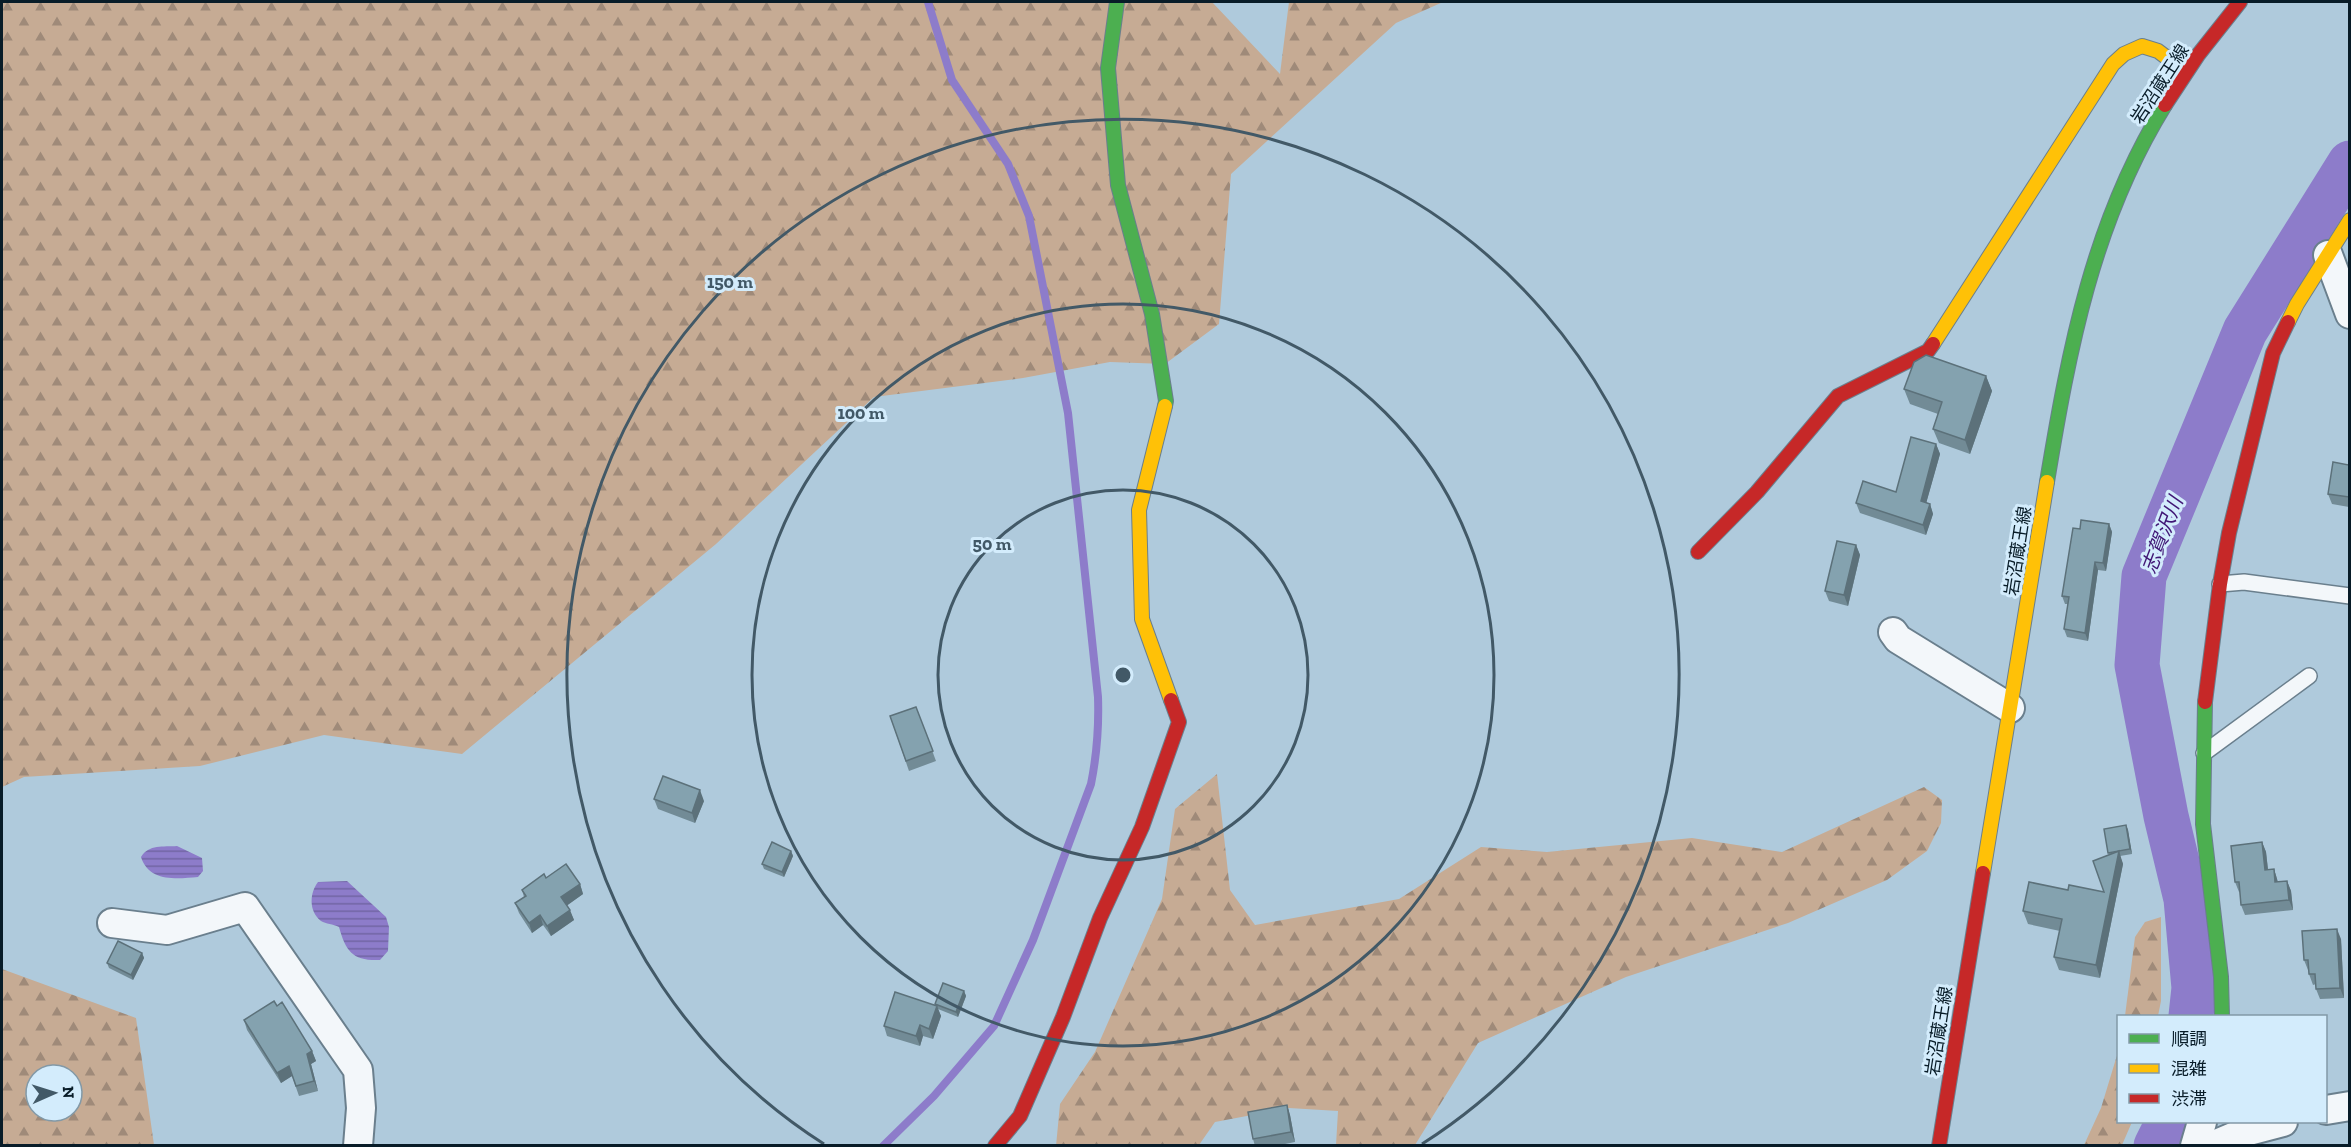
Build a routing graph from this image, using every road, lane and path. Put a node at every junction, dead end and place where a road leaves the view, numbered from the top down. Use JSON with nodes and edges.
{"nodes":[{"id":1,"x":1117,"y":2,"type":"edge"},
{"id":2,"x":2240,"y":2,"type":"edge"},
{"id":3,"x":2186,"y":72,"type":"junction"},
{"id":4,"x":2349,"y":220,"type":"edge"},
{"id":5,"x":2328,"y":255,"type":"junction"},
{"id":6,"x":2349,"y":315,"type":"edge"},
{"id":7,"x":1698,"y":552,"type":"dead end"},
{"id":8,"x":2220,"y":584,"type":"junction"},
{"id":9,"x":2349,"y":596,"type":"edge"},
{"id":10,"x":1893,"y":632,"type":"dead end"},
{"id":11,"x":2309,"y":676,"type":"dead end"},
{"id":12,"x":2010,"y":708,"type":"junction"},
{"id":13,"x":2204,"y":753,"type":"junction"},
{"id":14,"x":112,"y":923,"type":"dead end"},
{"id":15,"x":2222,"y":1015,"type":"edge"},
{"id":16,"x":2349,"y":1106,"type":"edge"},
{"id":17,"x":2327,"y":1110,"type":"edge"},
{"id":18,"x":2202,"y":1123,"type":"edge"},
{"id":19,"x":2279,"y":1123,"type":"edge"},
{"id":20,"x":358,"y":1146,"type":"edge"},
{"id":21,"x":995,"y":1146,"type":"edge"},
{"id":22,"x":1939,"y":1146,"type":"edge"},
{"id":23,"x":2195,"y":1146,"type":"edge"},
{"id":24,"x":2212,"y":1146,"type":"edge"}],
"edges":[{"from":1,"to":21,"type":"street"},
{"from":2,"to":3,"type":"street","name":"岩沼蔵王線"},
{"from":3,"to":7,"type":"street"},
{"from":3,"to":12,"type":"street","name":"岩沼蔵王線"},
{"from":4,"to":5,"type":"street"},
{"from":5,"to":6,"type":"street"},
{"from":5,"to":8,"type":"street"},
{"from":8,"to":9,"type":"lane"},
{"from":8,"to":13,"type":"street"},
{"from":10,"to":12,"type":"street"},
{"from":11,"to":13,"type":"lane"},
{"from":12,"to":22,"type":"street","name":"岩沼蔵王線"},
{"from":13,"to":15,"type":"street"},
{"from":14,"to":20,"type":"street"},
{"from":16,"to":17,"type":"street"},
{"from":18,"to":23,"type":"street"},
{"from":19,"to":24,"type":"street"}]}
